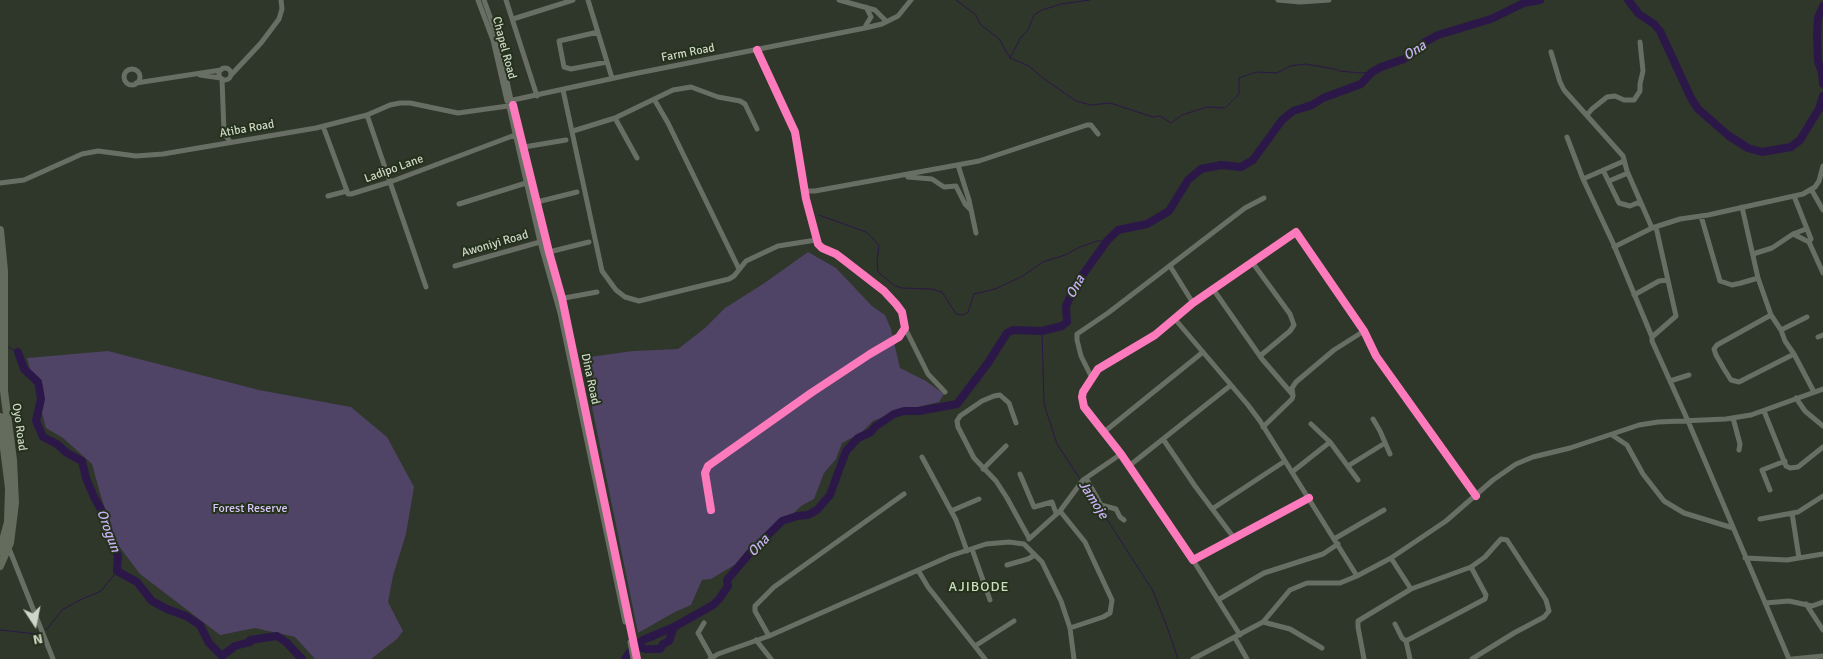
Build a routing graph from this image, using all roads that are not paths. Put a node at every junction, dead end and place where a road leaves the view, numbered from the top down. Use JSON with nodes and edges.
{"nodes":[{"id":1,"x":281,"y":0,"type":"edge"},
{"id":2,"x":478,"y":0,"type":"edge"},
{"id":3,"x":484,"y":0,"type":"edge"},
{"id":4,"x":506,"y":0,"type":"edge"},
{"id":5,"x":573,"y":0,"type":"edge"},
{"id":6,"x":588,"y":0,"type":"edge"},
{"id":7,"x":839,"y":0,"type":"edge"},
{"id":8,"x":911,"y":0,"type":"edge"},
{"id":9,"x":1278,"y":0,"type":"edge"},
{"id":10,"x":1329,"y":0,"type":"edge"},
{"id":11,"x":866,"y":7,"type":"junction"},
{"id":12,"x":903,"y":10,"type":"junction"},
{"id":13,"x":513,"y":20,"type":"junction"},
{"id":14,"x":885,"y":20,"type":"junction"},
{"id":15,"x":866,"y":25,"type":"junction"},
{"id":16,"x":856,"y":29,"type":"junction"},
{"id":17,"x":598,"y":32,"type":"junction"},
{"id":18,"x":1640,"y":42,"type":"dead end"},
{"id":19,"x":757,"y":50,"type":"junction"},
{"id":20,"x":1551,"y":52,"type":"dead end"},
{"id":21,"x":607,"y":62,"type":"junction"},
{"id":22,"x":241,"y":64,"type":"junction"},
{"id":23,"x":224,"y":69,"type":"junction"},
{"id":24,"x":197,"y":74,"type":"junction"},
{"id":25,"x":231,"y":77,"type":"junction"},
{"id":26,"x":612,"y":78,"type":"junction"},
{"id":27,"x":221,"y":79,"type":"junction"},
{"id":28,"x":136,"y":83,"type":"dead end"},
{"id":29,"x":562,"y":90,"type":"junction"},
{"id":30,"x":221,"y":96,"type":"junction"},
{"id":31,"x":536,"y":96,"type":"junction"},
{"id":32,"x":654,"y":99,"type":"junction"},
{"id":33,"x":510,"y":103,"type":"junction"},
{"id":34,"x":367,"y":115,"type":"junction"},
{"id":35,"x":1587,"y":115,"type":"junction"},
{"id":36,"x":614,"y":118,"type":"junction"},
{"id":37,"x":322,"y":126,"type":"junction"},
{"id":38,"x":756,"y":129,"type":"dead end"},
{"id":39,"x":573,"y":131,"type":"junction"},
{"id":40,"x":224,"y":132,"type":"junction"},
{"id":41,"x":1098,"y":134,"type":"dead end"},
{"id":42,"x":515,"y":135,"type":"junction"},
{"id":43,"x":1567,"y":137,"type":"dead end"},
{"id":44,"x":566,"y":140,"type":"dead end"},
{"id":45,"x":230,"y":142,"type":"junction"},
{"id":46,"x":219,"y":144,"type":"junction"},
{"id":47,"x":524,"y":147,"type":"junction"},
{"id":48,"x":636,"y":158,"type":"dead end"},
{"id":49,"x":1624,"y":161,"type":"junction"},
{"id":50,"x":958,"y":165,"type":"junction"},
{"id":51,"x":1823,"y":166,"type":"edge"},
{"id":52,"x":1603,"y":170,"type":"junction"},
{"id":53,"x":1628,"y":173,"type":"junction"},
{"id":54,"x":901,"y":176,"type":"junction"},
{"id":55,"x":1583,"y":179,"type":"junction"},
{"id":56,"x":1609,"y":181,"type":"junction"},
{"id":57,"x":390,"y":182,"type":"junction"},
{"id":58,"x":0,"y":183,"type":"edge"},
{"id":59,"x":526,"y":183,"type":"junction"},
{"id":60,"x":1811,"y":189,"type":"junction"},
{"id":61,"x":347,"y":191,"type":"junction"},
{"id":62,"x":805,"y":191,"type":"junction"},
{"id":63,"x":577,"y":192,"type":"dead end"},
{"id":64,"x":328,"y":196,"type":"dead end"},
{"id":65,"x":1794,"y":196,"type":"junction"},
{"id":66,"x":1264,"y":198,"type":"dead end"},
{"id":67,"x":537,"y":202,"type":"junction"},
{"id":68,"x":459,"y":204,"type":"dead end"},
{"id":69,"x":1642,"y":205,"type":"junction"},
{"id":70,"x":1742,"y":207,"type":"junction"},
{"id":71,"x":971,"y":210,"type":"junction"},
{"id":72,"x":1823,"y":210,"type":"edge"},
{"id":73,"x":1701,"y":216,"type":"junction"},
{"id":74,"x":1654,"y":228,"type":"junction"},
{"id":75,"x":1806,"y":229,"type":"junction"},
{"id":76,"x":0,"y":230,"type":"edge"},
{"id":77,"x":976,"y":234,"type":"dead end"},
{"id":78,"x":1793,"y":234,"type":"junction"},
{"id":79,"x":816,"y":240,"type":"junction"},
{"id":80,"x":540,"y":242,"type":"junction"},
{"id":81,"x":589,"y":242,"type":"dead end"},
{"id":82,"x":1809,"y":242,"type":"junction"},
{"id":83,"x":1614,"y":247,"type":"junction"},
{"id":84,"x":549,"y":252,"type":"junction"},
{"id":85,"x":1753,"y":254,"type":"junction"},
{"id":86,"x":1,"y":256,"type":"edge"},
{"id":87,"x":1252,"y":262,"type":"junction"},
{"id":88,"x":455,"y":266,"type":"dead end"},
{"id":89,"x":1170,"y":266,"type":"junction"},
{"id":90,"x":739,"y":269,"type":"junction"},
{"id":91,"x":1823,"y":273,"type":"edge"},
{"id":92,"x":1758,"y":278,"type":"junction"},
{"id":93,"x":1668,"y":280,"type":"junction"},
{"id":94,"x":426,"y":287,"type":"dead end"},
{"id":95,"x":1214,"y":289,"type":"junction"},
{"id":96,"x":597,"y":292,"type":"dead end"},
{"id":97,"x":1634,"y":295,"type":"junction"},
{"id":98,"x":559,"y":299,"type":"junction"},
{"id":99,"x":1193,"y":303,"type":"junction"},
{"id":100,"x":1771,"y":315,"type":"junction"},
{"id":101,"x":1807,"y":317,"type":"dead end"},
{"id":102,"x":1174,"y":318,"type":"junction"},
{"id":103,"x":905,"y":328,"type":"junction"},
{"id":104,"x":1782,"y":330,"type":"junction"},
{"id":105,"x":1364,"y":331,"type":"junction"},
{"id":106,"x":1652,"y":337,"type":"junction"},
{"id":107,"x":1203,"y":352,"type":"junction"},
{"id":108,"x":1794,"y":354,"type":"junction"},
{"id":109,"x":1260,"y":356,"type":"junction"},
{"id":110,"x":1689,"y":375,"type":"dead end"},
{"id":111,"x":1092,"y":378,"type":"junction"},
{"id":112,"x":1670,"y":381,"type":"junction"},
{"id":113,"x":1231,"y":385,"type":"junction"},
{"id":114,"x":1823,"y":388,"type":"edge"},
{"id":115,"x":945,"y":392,"type":"dead end"},
{"id":116,"x":1814,"y":392,"type":"junction"},
{"id":117,"x":1293,"y":396,"type":"junction"},
{"id":118,"x":1796,"y":398,"type":"junction"},
{"id":119,"x":1764,"y":411,"type":"junction"},
{"id":120,"x":0,"y":417,"type":"edge"},
{"id":121,"x":1734,"y":418,"type":"junction"},
{"id":122,"x":1372,"y":419,"type":"dead end"},
{"id":123,"x":1688,"y":421,"type":"junction"},
{"id":124,"x":1016,"y":423,"type":"dead end"},
{"id":125,"x":1311,"y":424,"type":"dead end"},
{"id":126,"x":1823,"y":426,"type":"edge"},
{"id":127,"x":1264,"y":427,"type":"junction"},
{"id":128,"x":1104,"y":432,"type":"junction"},
{"id":129,"x":1612,"y":435,"type":"junction"},
{"id":130,"x":1164,"y":439,"type":"junction"},
{"id":131,"x":1330,"y":442,"type":"junction"},
{"id":132,"x":1385,"y":443,"type":"junction"},
{"id":133,"x":1006,"y":446,"type":"dead end"},
{"id":134,"x":1823,"y":447,"type":"edge"},
{"id":135,"x":1739,"y":450,"type":"dead end"},
{"id":136,"x":1121,"y":454,"type":"junction"},
{"id":137,"x":1390,"y":454,"type":"dead end"},
{"id":138,"x":922,"y":457,"type":"dead end"},
{"id":139,"x":1285,"y":461,"type":"junction"},
{"id":140,"x":1784,"y":461,"type":"junction"},
{"id":141,"x":1129,"y":466,"type":"junction"},
{"id":142,"x":1348,"y":466,"type":"junction"},
{"id":143,"x":983,"y":469,"type":"junction"},
{"id":144,"x":1292,"y":472,"type":"junction"},
{"id":145,"x":1020,"y":474,"type":"dead end"},
{"id":146,"x":1086,"y":478,"type":"junction"},
{"id":147,"x":1358,"y":480,"type":"dead end"},
{"id":148,"x":1770,"y":490,"type":"dead end"},
{"id":149,"x":904,"y":494,"type":"dead end"},
{"id":150,"x":1476,"y":496,"type":"junction"},
{"id":151,"x":1823,"y":496,"type":"edge"},
{"id":152,"x":1309,"y":498,"type":"junction"},
{"id":153,"x":979,"y":499,"type":"dead end"},
{"id":154,"x":1212,"y":509,"type":"junction"},
{"id":155,"x":711,"y":510,"type":"dead end"},
{"id":156,"x":1384,"y":510,"type":"dead end"},
{"id":157,"x":951,"y":511,"type":"junction"},
{"id":158,"x":1058,"y":512,"type":"junction"},
{"id":159,"x":1792,"y":513,"type":"junction"},
{"id":160,"x":1760,"y":518,"type":"dead end"},
{"id":161,"x":1124,"y":520,"type":"dead end"},
{"id":162,"x":1733,"y":528,"type":"junction"},
{"id":163,"x":1029,"y":538,"type":"junction"},
{"id":164,"x":1234,"y":538,"type":"junction"},
{"id":165,"x":1334,"y":538,"type":"junction"},
{"id":166,"x":1024,"y":544,"type":"junction"},
{"id":167,"x":1338,"y":544,"type":"junction"},
{"id":168,"x":3,"y":548,"type":"edge"},
{"id":169,"x":969,"y":550,"type":"junction"},
{"id":170,"x":1035,"y":554,"type":"junction"},
{"id":171,"x":1823,"y":554,"type":"edge"},
{"id":172,"x":1391,"y":558,"type":"junction"},
{"id":173,"x":1745,"y":558,"type":"junction"},
{"id":174,"x":1800,"y":558,"type":"junction"},
{"id":175,"x":1193,"y":560,"type":"junction"},
{"id":176,"x":1007,"y":565,"type":"dead end"},
{"id":177,"x":0,"y":566,"type":"edge"},
{"id":178,"x":1471,"y":566,"type":"junction"},
{"id":179,"x":918,"y":570,"type":"junction"},
{"id":180,"x":1357,"y":576,"type":"junction"},
{"id":181,"x":1411,"y":588,"type":"junction"},
{"id":182,"x":990,"y":600,"type":"dead end"},
{"id":183,"x":1218,"y":600,"type":"junction"},
{"id":184,"x":1823,"y":602,"type":"edge"},
{"id":185,"x":1765,"y":603,"type":"junction"},
{"id":186,"x":1811,"y":608,"type":"junction"},
{"id":187,"x":1014,"y":621,"type":"dead end"},
{"id":188,"x":704,"y":622,"type":"dead end"},
{"id":189,"x":1263,"y":622,"type":"junction"},
{"id":190,"x":1396,"y":624,"type":"dead end"},
{"id":191,"x":1070,"y":628,"type":"junction"},
{"id":192,"x":1823,"y":630,"type":"edge"},
{"id":193,"x":1240,"y":635,"type":"junction"},
{"id":194,"x":769,"y":636,"type":"junction"},
{"id":195,"x":1234,"y":638,"type":"junction"},
{"id":196,"x":631,"y":639,"type":"junction"},
{"id":197,"x":756,"y":640,"type":"junction"},
{"id":198,"x":1406,"y":641,"type":"junction"},
{"id":199,"x":975,"y":646,"type":"junction"},
{"id":200,"x":1322,"y":648,"type":"dead end"},
{"id":201,"x":1823,"y":656,"type":"edge"},
{"id":202,"x":711,"y":658,"type":"edge"},
{"id":203,"x":53,"y":659,"type":"edge"},
{"id":204,"x":633,"y":659,"type":"edge"},
{"id":205,"x":637,"y":659,"type":"edge"},
{"id":206,"x":771,"y":659,"type":"edge"},
{"id":207,"x":985,"y":659,"type":"edge"},
{"id":208,"x":1074,"y":659,"type":"edge"},
{"id":209,"x":1193,"y":659,"type":"edge"},
{"id":210,"x":1247,"y":659,"type":"edge"},
{"id":211,"x":1364,"y":659,"type":"edge"},
{"id":212,"x":1410,"y":659,"type":"edge"},
{"id":213,"x":1472,"y":659,"type":"edge"},
{"id":214,"x":1790,"y":659,"type":"edge"}],
"edges":[{"from":1,"to":22,"type":"street"},
{"from":2,"to":33,"type":"street","name":"Chapel Road"},
{"from":3,"to":33,"type":"street","name":"Chapel Road"},
{"from":4,"to":13,"type":"street"},
{"from":5,"to":13,"type":"street"},
{"from":6,"to":17,"type":"street"},
{"from":7,"to":11,"type":"street"},
{"from":8,"to":12,"type":"street"},
{"from":9,"to":10,"type":"street"},
{"from":11,"to":14,"type":"street"},
{"from":11,"to":15,"type":"street"},
{"from":12,"to":14,"type":"street","name":"Farm Road"},
{"from":12,"to":16,"type":"street","name":"Farm Road"},
{"from":13,"to":31,"type":"street"},
{"from":14,"to":15,"type":"street","name":"Farm Road"},
{"from":15,"to":16,"type":"street","name":"Farm Road"},
{"from":16,"to":19,"type":"street","name":"Farm Road"},
{"from":17,"to":21,"type":"street"},
{"from":17,"to":21,"type":"street"},
{"from":18,"to":35,"type":"street"},
{"from":19,"to":26,"type":"street","name":"Farm Road"},
{"from":19,"to":62,"type":"street"},
{"from":20,"to":35,"type":"street"},
{"from":21,"to":26,"type":"street"},
{"from":22,"to":23,"type":"street"},
{"from":22,"to":25,"type":"street"},
{"from":23,"to":24,"type":"street"},
{"from":23,"to":25,"type":"street"},
{"from":23,"to":27,"type":"street"},
{"from":24,"to":27,"type":"street"},
{"from":24,"to":28,"type":"street"},
{"from":25,"to":27,"type":"street"},
{"from":25,"to":30,"type":"street"},
{"from":26,"to":29,"type":"street","name":"Farm Road"},
{"from":27,"to":30,"type":"street"},
{"from":29,"to":31,"type":"street","name":"Farm Road"},
{"from":29,"to":39,"type":"street"},
{"from":30,"to":40,"type":"street"},
{"from":31,"to":33,"type":"street","name":"Farm Road"},
{"from":32,"to":36,"type":"street"},
{"from":32,"to":38,"type":"street"},
{"from":32,"to":90,"type":"street"},
{"from":33,"to":34,"type":"street","name":"Atiba Road"},
{"from":33,"to":42,"type":"street","name":"Dina Road"},
{"from":33,"to":47,"type":"street","name":"Dina Road"},
{"from":34,"to":37,"type":"street","name":"Atiba Road"},
{"from":34,"to":57,"type":"street"},
{"from":35,"to":49,"type":"street"},
{"from":36,"to":39,"type":"street"},
{"from":36,"to":48,"type":"street"},
{"from":37,"to":45,"type":"street","name":"Atiba Road"},
{"from":37,"to":61,"type":"street"},
{"from":39,"to":90,"type":"street"},
{"from":40,"to":45,"type":"street"},
{"from":40,"to":46,"type":"street"},
{"from":41,"to":50,"type":"street"},
{"from":42,"to":57,"type":"street","name":"Ladipo Lane"},
{"from":42,"to":59,"type":"street","name":"Dina Road"},
{"from":43,"to":55,"type":"street"},
{"from":44,"to":47,"type":"street"},
{"from":45,"to":46,"type":"street","name":"Atiba Road"},
{"from":46,"to":58,"type":"street","name":"Atiba Road"},
{"from":47,"to":67,"type":"street","name":"Dina Road"},
{"from":49,"to":52,"type":"street"},
{"from":49,"to":53,"type":"street"},
{"from":50,"to":54,"type":"street"},
{"from":50,"to":71,"type":"street"},
{"from":51,"to":60,"type":"street"},
{"from":52,"to":55,"type":"street"},
{"from":52,"to":56,"type":"street"},
{"from":53,"to":56,"type":"street"},
{"from":53,"to":69,"type":"street"},
{"from":54,"to":62,"type":"street"},
{"from":54,"to":71,"type":"street"},
{"from":55,"to":83,"type":"street"},
{"from":56,"to":69,"type":"street"},
{"from":57,"to":61,"type":"street","name":"Ladipo Lane"},
{"from":57,"to":94,"type":"street"},
{"from":59,"to":68,"type":"street"},
{"from":59,"to":80,"type":"street","name":"Dina Road"},
{"from":60,"to":65,"type":"street"},
{"from":60,"to":72,"type":"street"},
{"from":61,"to":64,"type":"street"},
{"from":62,"to":79,"type":"street"},
{"from":63,"to":67,"type":"street"},
{"from":65,"to":70,"type":"street"},
{"from":65,"to":75,"type":"street"},
{"from":66,"to":89,"type":"street"},
{"from":67,"to":84,"type":"street","name":"Dina Road"},
{"from":69,"to":74,"type":"street"},
{"from":70,"to":73,"type":"street"},
{"from":70,"to":85,"type":"street"},
{"from":71,"to":77,"type":"street"},
{"from":73,"to":74,"type":"street"},
{"from":73,"to":92,"type":"street"},
{"from":74,"to":83,"type":"street"},
{"from":74,"to":93,"type":"street"},
{"from":75,"to":78,"type":"street"},
{"from":75,"to":82,"type":"street"},
{"from":76,"to":86,"type":"highway","name":"Oyo Road"},
{"from":78,"to":82,"type":"street"},
{"from":78,"to":85,"type":"street"},
{"from":79,"to":90,"type":"street"},
{"from":79,"to":103,"type":"street"},
{"from":80,"to":88,"type":"street","name":"Awoniyi Road"},
{"from":80,"to":98,"type":"street","name":"Dina Road"},
{"from":81,"to":84,"type":"street"},
{"from":82,"to":91,"type":"street"},
{"from":83,"to":97,"type":"street"},
{"from":84,"to":98,"type":"street","name":"Dina Road"},
{"from":85,"to":92,"type":"street"},
{"from":86,"to":168,"type":"highway","name":"Oyo Road"},
{"from":87,"to":95,"type":"street"},
{"from":87,"to":105,"type":"street"},
{"from":87,"to":109,"type":"street"},
{"from":89,"to":99,"type":"street"},
{"from":89,"to":111,"type":"street"},
{"from":92,"to":100,"type":"street"},
{"from":93,"to":97,"type":"street"},
{"from":93,"to":106,"type":"street"},
{"from":95,"to":99,"type":"street"},
{"from":95,"to":109,"type":"street"},
{"from":96,"to":98,"type":"street"},
{"from":97,"to":106,"type":"street"},
{"from":98,"to":196,"type":"street","name":"Dina Road"},
{"from":99,"to":102,"type":"street"},
{"from":100,"to":104,"type":"street"},
{"from":100,"to":108,"type":"street"},
{"from":101,"to":104,"type":"street"},
{"from":102,"to":107,"type":"street"},
{"from":102,"to":111,"type":"street"},
{"from":103,"to":115,"type":"street"},
{"from":103,"to":155,"type":"street"},
{"from":104,"to":108,"type":"street"},
{"from":105,"to":117,"type":"street"},
{"from":105,"to":150,"type":"street"},
{"from":106,"to":112,"type":"street"},
{"from":107,"to":113,"type":"street"},
{"from":107,"to":128,"type":"street"},
{"from":108,"to":116,"type":"street"},
{"from":109,"to":117,"type":"street"},
{"from":110,"to":112,"type":"street"},
{"from":111,"to":128,"type":"street"},
{"from":112,"to":123,"type":"street"},
{"from":113,"to":127,"type":"street"},
{"from":113,"to":130,"type":"street"},
{"from":114,"to":116,"type":"street"},
{"from":116,"to":118,"type":"street"},
{"from":117,"to":127,"type":"street"},
{"from":118,"to":119,"type":"street"},
{"from":118,"to":126,"type":"street"},
{"from":119,"to":121,"type":"street"},
{"from":119,"to":140,"type":"street"},
{"from":120,"to":168,"type":"highway","name":"Oyo Road"},
{"from":121,"to":123,"type":"street"},
{"from":121,"to":135,"type":"street"},
{"from":122,"to":132,"type":"street"},
{"from":123,"to":129,"type":"street"},
{"from":123,"to":162,"type":"street"},
{"from":124,"to":143,"type":"street"},
{"from":125,"to":131,"type":"street"},
{"from":127,"to":139,"type":"street"},
{"from":128,"to":136,"type":"street"},
{"from":129,"to":150,"type":"street"},
{"from":129,"to":162,"type":"street"},
{"from":130,"to":141,"type":"street"},
{"from":130,"to":154,"type":"street"},
{"from":131,"to":142,"type":"street"},
{"from":131,"to":144,"type":"street"},
{"from":132,"to":137,"type":"street"},
{"from":132,"to":142,"type":"street"},
{"from":133,"to":143,"type":"street"},
{"from":134,"to":140,"type":"street"},
{"from":136,"to":141,"type":"street"},
{"from":136,"to":146,"type":"street"},
{"from":138,"to":157,"type":"street"},
{"from":139,"to":144,"type":"street"},
{"from":139,"to":154,"type":"street"},
{"from":140,"to":148,"type":"street"},
{"from":141,"to":175,"type":"street"},
{"from":142,"to":147,"type":"street"},
{"from":143,"to":163,"type":"street"},
{"from":144,"to":152,"type":"street"},
{"from":145,"to":158,"type":"street"},
{"from":146,"to":158,"type":"street"},
{"from":146,"to":161,"type":"street"},
{"from":149,"to":194,"type":"street"},
{"from":150,"to":172,"type":"street"},
{"from":151,"to":159,"type":"street"},
{"from":152,"to":164,"type":"street"},
{"from":152,"to":165,"type":"street"},
{"from":153,"to":157,"type":"street"},
{"from":154,"to":164,"type":"street"},
{"from":156,"to":165,"type":"street"},
{"from":157,"to":169,"type":"street"},
{"from":158,"to":163,"type":"street"},
{"from":158,"to":191,"type":"street"},
{"from":159,"to":160,"type":"street"},
{"from":159,"to":174,"type":"street"},
{"from":162,"to":173,"type":"street"},
{"from":163,"to":166,"type":"street"},
{"from":164,"to":175,"type":"street"},
{"from":165,"to":167,"type":"street"},
{"from":166,"to":169,"type":"street"},
{"from":166,"to":170,"type":"street"},
{"from":167,"to":180,"type":"street"},
{"from":167,"to":183,"type":"street"},
{"from":168,"to":177,"type":"highway","name":"Oyo Road"},
{"from":168,"to":203,"type":"street"},
{"from":169,"to":179,"type":"street"},
{"from":169,"to":182,"type":"street"},
{"from":170,"to":176,"type":"street"},
{"from":170,"to":191,"type":"street"},
{"from":171,"to":174,"type":"street"},
{"from":172,"to":180,"type":"street"},
{"from":172,"to":181,"type":"street"},
{"from":173,"to":174,"type":"street"},
{"from":173,"to":185,"type":"street"},
{"from":175,"to":183,"type":"street"},
{"from":178,"to":181,"type":"street"},
{"from":178,"to":198,"type":"street"},
{"from":178,"to":213,"type":"street"},
{"from":179,"to":194,"type":"street"},
{"from":179,"to":199,"type":"street"},
{"from":180,"to":189,"type":"street"},
{"from":181,"to":211,"type":"street"},
{"from":183,"to":193,"type":"street"},
{"from":184,"to":186,"type":"street"},
{"from":185,"to":186,"type":"street"},
{"from":185,"to":214,"type":"street"},
{"from":186,"to":192,"type":"street"},
{"from":187,"to":199,"type":"street"},
{"from":188,"to":202,"type":"street"},
{"from":189,"to":193,"type":"street"},
{"from":189,"to":200,"type":"street"},
{"from":190,"to":198,"type":"street"},
{"from":191,"to":208,"type":"street"},
{"from":193,"to":195,"type":"street"},
{"from":194,"to":197,"type":"street"},
{"from":195,"to":209,"type":"street"},
{"from":195,"to":210,"type":"street"},
{"from":196,"to":204,"type":"street","name":"Dina Road"},
{"from":196,"to":205,"type":"street","name":"Dina Road"},
{"from":197,"to":202,"type":"street"},
{"from":197,"to":206,"type":"street"},
{"from":198,"to":212,"type":"street"},
{"from":199,"to":207,"type":"street"},
{"from":201,"to":214,"type":"street"}]}
